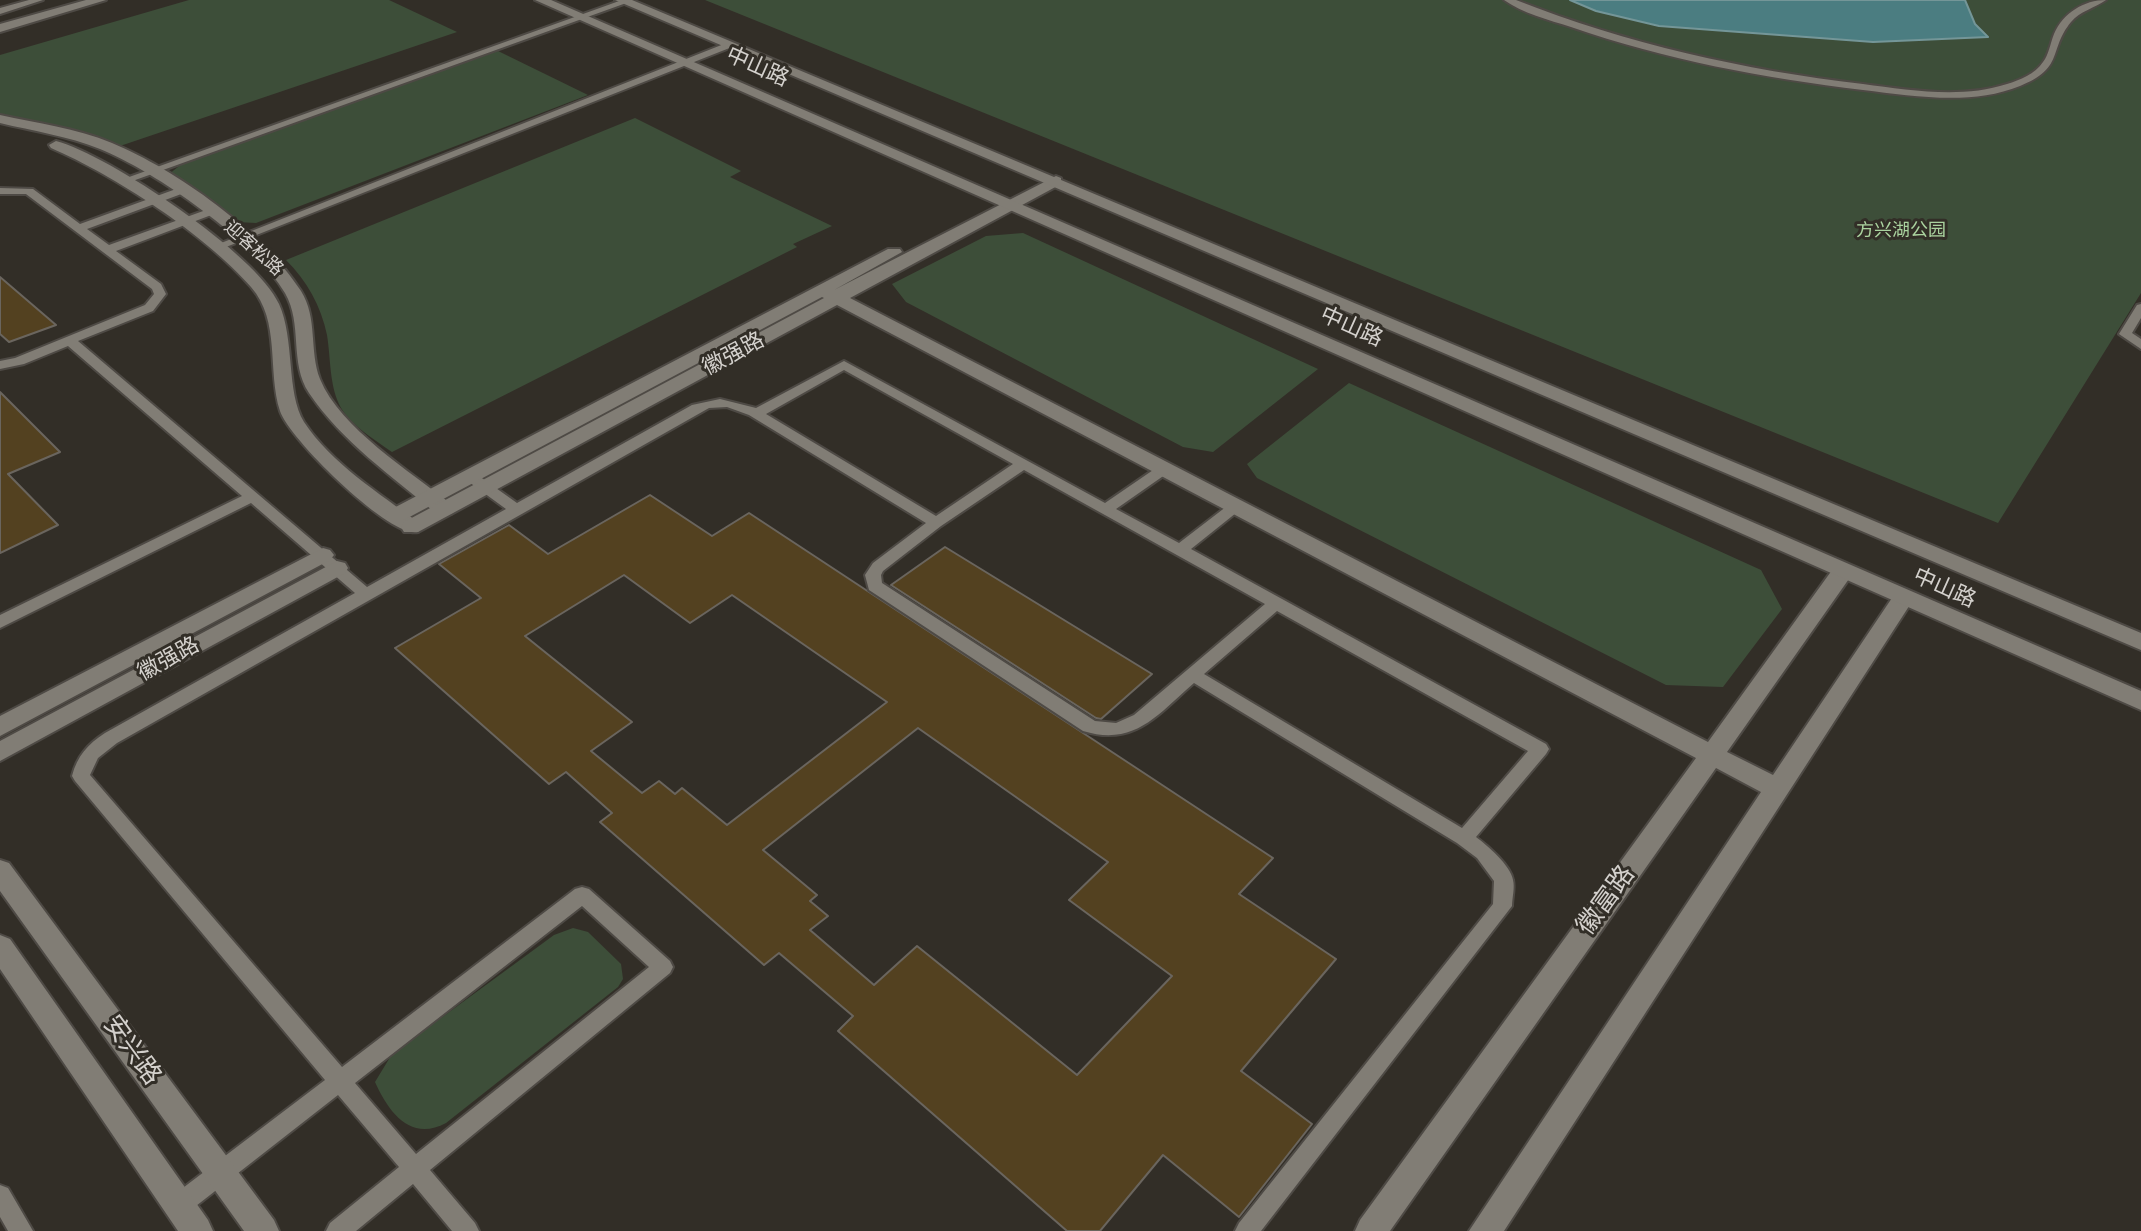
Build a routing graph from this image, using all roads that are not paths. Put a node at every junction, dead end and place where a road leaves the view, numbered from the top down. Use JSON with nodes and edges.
{"nodes":[{"id":1,"x":39,"y":0,"type":"edge"},
{"id":2,"x":85,"y":0,"type":"edge"},
{"id":3,"x":100,"y":0,"type":"edge"},
{"id":4,"x":541,"y":0,"type":"edge"},
{"id":5,"x":1508,"y":0,"type":"edge"},
{"id":6,"x":2102,"y":0,"type":"edge"},
{"id":7,"x":623,"y":1,"type":"edge"},
{"id":8,"x":0,"y":11,"type":"edge"},
{"id":9,"x":581,"y":18,"type":"junction"},
{"id":10,"x":0,"y":26,"type":"edge"},
{"id":11,"x":729,"y":45,"type":"junction"},
{"id":12,"x":684,"y":63,"type":"junction"},
{"id":13,"x":0,"y":119,"type":"edge"},
{"id":14,"x":0,"y":133,"type":"edge"},
{"id":15,"x":151,"y":171,"type":"junction"},
{"id":16,"x":1048,"y":177,"type":"junction"},
{"id":17,"x":123,"y":181,"type":"junction"},
{"id":18,"x":0,"y":191,"type":"edge"},
{"id":19,"x":180,"y":191,"type":"junction"},
{"id":20,"x":153,"y":201,"type":"junction"},
{"id":21,"x":1002,"y":202,"type":"junction"},
{"id":22,"x":210,"y":212,"type":"junction"},
{"id":23,"x":183,"y":222,"type":"junction"},
{"id":24,"x":79,"y":228,"type":"junction"},
{"id":25,"x":244,"y":236,"type":"junction"},
{"id":26,"x":217,"y":247,"type":"junction"},
{"id":27,"x":107,"y":250,"type":"junction"},
{"id":28,"x":831,"y":295,"type":"junction"},
{"id":29,"x":2141,"y":308,"type":"edge"},
{"id":30,"x":70,"y":341,"type":"junction"},
{"id":31,"x":2141,"y":345,"type":"edge"},
{"id":32,"x":0,"y":365,"type":"edge"},
{"id":33,"x":755,"y":413,"type":"junction"},
{"id":34,"x":1023,"y":464,"type":"junction"},
{"id":35,"x":1164,"y":469,"type":"junction"},
{"id":36,"x":469,"y":476,"type":"junction"},
{"id":37,"x":485,"y":488,"type":"junction"},
{"id":38,"x":254,"y":496,"type":"junction"},
{"id":39,"x":430,"y":496,"type":"junction"},
{"id":40,"x":1236,"y":506,"type":"junction"},
{"id":41,"x":444,"y":509,"type":"junction"},
{"id":42,"x":1106,"y":509,"type":"junction"},
{"id":43,"x":516,"y":510,"type":"junction"},
{"id":44,"x":403,"y":522,"type":"junction"},
{"id":45,"x":936,"y":523,"type":"junction"},
{"id":46,"x":1180,"y":550,"type":"junction"},
{"id":47,"x":330,"y":561,"type":"junction"},
{"id":48,"x":1843,"y":571,"type":"junction"},
{"id":49,"x":366,"y":594,"type":"junction"},
{"id":50,"x":1904,"y":597,"type":"junction"},
{"id":51,"x":1276,"y":603,"type":"junction"},
{"id":52,"x":0,"y":622,"type":"edge"},
{"id":53,"x":2141,"y":642,"type":"edge"},
{"id":54,"x":1193,"y":675,"type":"junction"},
{"id":55,"x":2141,"y":701,"type":"edge"},
{"id":56,"x":0,"y":727,"type":"edge"},
{"id":57,"x":0,"y":752,"type":"edge"},
{"id":58,"x":1712,"y":755,"type":"junction"},
{"id":59,"x":1777,"y":789,"type":"junction"},
{"id":60,"x":1464,"y":838,"type":"junction"},
{"id":61,"x":0,"y":871,"type":"edge"},
{"id":62,"x":0,"y":947,"type":"edge"},
{"id":63,"x":339,"y":1081,"type":"junction"},
{"id":64,"x":415,"y":1169,"type":"junction"},
{"id":65,"x":220,"y":1173,"type":"junction"},
{"id":66,"x":0,"y":1196,"type":"edge"},
{"id":67,"x":179,"y":1205,"type":"junction"},
{"id":68,"x":21,"y":1231,"type":"edge"},
{"id":69,"x":197,"y":1231,"type":"edge"},
{"id":70,"x":263,"y":1231,"type":"edge"},
{"id":71,"x":338,"y":1231,"type":"edge"},
{"id":72,"x":467,"y":1231,"type":"edge"},
{"id":73,"x":1247,"y":1231,"type":"edge"},
{"id":74,"x":1371,"y":1231,"type":"edge"},
{"id":75,"x":1485,"y":1231,"type":"edge"}],
"edges":[{"from":1,"to":8,"type":"lane"},
{"from":2,"to":10,"type":"street"},
{"from":3,"to":10,"type":"street"},
{"from":4,"to":9,"type":"street","name":"中山路"},
{"from":5,"to":6,"type":"lane"},
{"from":7,"to":9,"type":"lane"},
{"from":7,"to":11,"type":"street","name":"中山路"},
{"from":9,"to":12,"type":"street","name":"中山路"},
{"from":9,"to":15,"type":"lane"},
{"from":11,"to":12,"type":"lane"},
{"from":11,"to":16,"type":"street","name":"中山路"},
{"from":12,"to":21,"type":"street","name":"中山路"},
{"from":12,"to":25,"type":"lane"},
{"from":13,"to":15,"type":"street","name":"迎客松路"},
{"from":14,"to":17,"type":"street","name":"迎客松路"},
{"from":15,"to":17,"type":"lane"},
{"from":15,"to":19,"type":"street","name":"迎客松路"},
{"from":16,"to":21,"type":"street","name":"徽强路"},
{"from":16,"to":53,"type":"street","name":"中山路"},
{"from":17,"to":20,"type":"street","name":"迎客松路"},
{"from":18,"to":24,"type":"lane"},
{"from":19,"to":20,"type":"lane"},
{"from":19,"to":22,"type":"street","name":"迎客松路"},
{"from":20,"to":23,"type":"street","name":"迎客松路"},
{"from":20,"to":24,"type":"lane"},
{"from":21,"to":28,"type":"street","name":"徽强路"},
{"from":21,"to":48,"type":"street","name":"中山路"},
{"from":22,"to":23,"type":"lane"},
{"from":22,"to":25,"type":"street","name":"迎客松路"},
{"from":23,"to":26,"type":"street","name":"迎客松路"},
{"from":23,"to":27,"type":"lane"},
{"from":24,"to":27,"type":"lane"},
{"from":25,"to":26,"type":"lane"},
{"from":25,"to":39,"type":"street","name":"迎客松路"},
{"from":26,"to":44,"type":"street","name":"迎客松路"},
{"from":27,"to":30,"type":"lane"},
{"from":28,"to":35,"type":"street"},
{"from":28,"to":36,"type":"street","name":"徽强路"},
{"from":28,"to":37,"type":"street","name":"徽强路"},
{"from":29,"to":31,"type":"lane"},
{"from":30,"to":32,"type":"lane"},
{"from":30,"to":38,"type":"lane"},
{"from":33,"to":34,"type":"lane"},
{"from":33,"to":43,"type":"lane"},
{"from":33,"to":45,"type":"lane"},
{"from":34,"to":42,"type":"lane"},
{"from":34,"to":45,"type":"lane"},
{"from":35,"to":40,"type":"street"},
{"from":35,"to":42,"type":"lane"},
{"from":36,"to":37,"type":"lane"},
{"from":36,"to":39,"type":"street","name":"徽强路"},
{"from":37,"to":41,"type":"street","name":"徽强路"},
{"from":37,"to":43,"type":"lane"},
{"from":38,"to":47,"type":"lane"},
{"from":38,"to":52,"type":"lane"},
{"from":39,"to":41,"type":"street","name":"迎客松路"},
{"from":39,"to":44,"type":"street","name":"徽强路"},
{"from":40,"to":46,"type":"lane"},
{"from":40,"to":58,"type":"street"},
{"from":41,"to":44,"type":"street","name":"徽强路"},
{"from":42,"to":46,"type":"lane"},
{"from":43,"to":49,"type":"lane"},
{"from":45,"to":54,"type":"lane"},
{"from":46,"to":51,"type":"lane"},
{"from":47,"to":49,"type":"lane"},
{"from":47,"to":56,"type":"street","name":"徽强路"},
{"from":47,"to":57,"type":"street","name":"徽强路"},
{"from":48,"to":50,"type":"street","name":"中山路"},
{"from":48,"to":58,"type":"street","name":"徽富路"},
{"from":49,"to":63,"type":"lane"},
{"from":50,"to":55,"type":"street","name":"中山路"},
{"from":50,"to":59,"type":"street"},
{"from":51,"to":54,"type":"lane"},
{"from":51,"to":60,"type":"lane"},
{"from":54,"to":60,"type":"lane"},
{"from":58,"to":59,"type":"street"},
{"from":58,"to":74,"type":"street","name":"徽富路"},
{"from":59,"to":75,"type":"street"},
{"from":60,"to":73,"type":"lane"},
{"from":61,"to":65,"type":"street","name":"安兴路"},
{"from":62,"to":67,"type":"street","name":"安兴路"},
{"from":63,"to":64,"type":"lane"},
{"from":63,"to":64,"type":"lane"},
{"from":63,"to":65,"type":"lane"},
{"from":64,"to":71,"type":"lane"},
{"from":64,"to":72,"type":"lane"},
{"from":65,"to":67,"type":"lane"},
{"from":65,"to":70,"type":"street","name":"安兴路"},
{"from":66,"to":68,"type":"lane"},
{"from":67,"to":69,"type":"street","name":"安兴路"}]}
